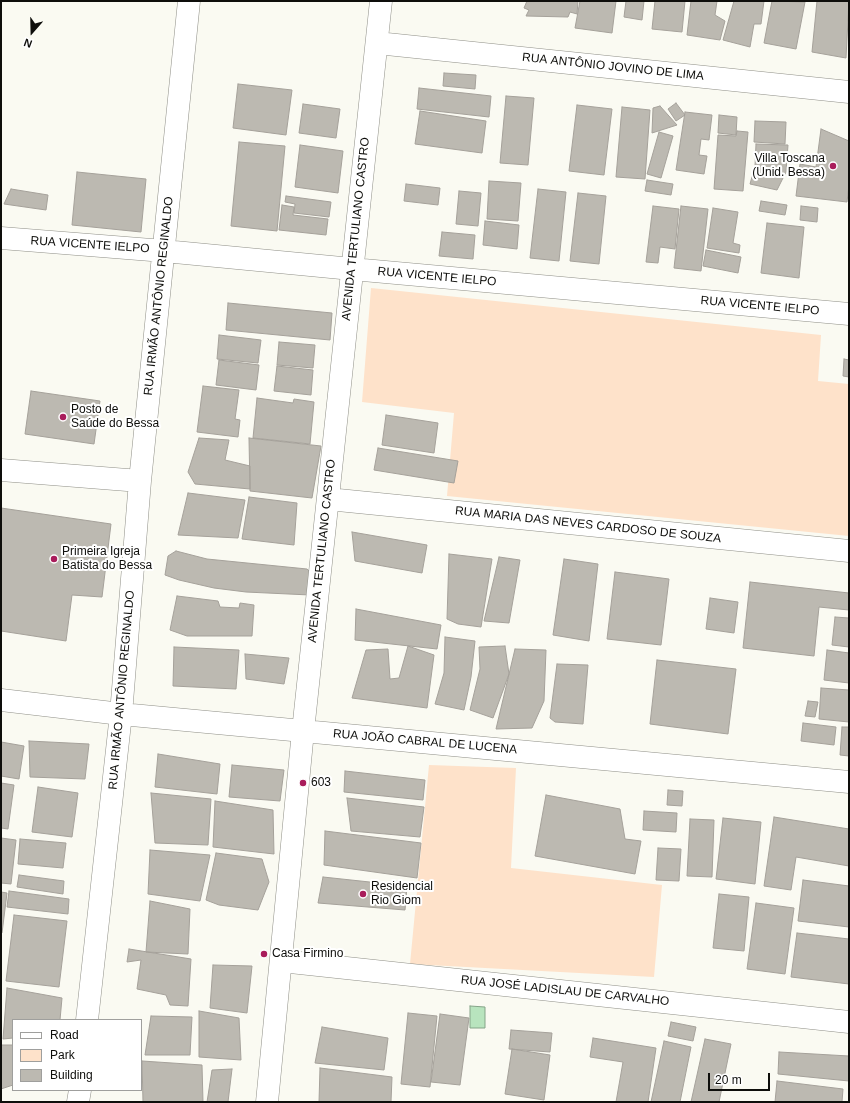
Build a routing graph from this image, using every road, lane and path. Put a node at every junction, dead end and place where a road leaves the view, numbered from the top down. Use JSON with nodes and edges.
{"nodes":[{"id":1,"x":189,"y":1,"type":"edge"},
{"id":2,"x":381,"y":1,"type":"edge"},
{"id":3,"x":377,"y":43,"type":"junction"},
{"id":4,"x":849,"y":92,"type":"edge"},
{"id":5,"x":1,"y":238,"type":"edge"},
{"id":6,"x":164,"y":251,"type":"junction"},
{"id":7,"x":352,"y":269,"type":"junction"},
{"id":8,"x":849,"y":314,"type":"edge"},
{"id":9,"x":1,"y":470,"type":"edge"},
{"id":10,"x":140,"y":481,"type":"junction"},
{"id":11,"x":328,"y":499,"type":"junction"},
{"id":12,"x":849,"y":551,"type":"edge"},
{"id":13,"x":1,"y":700,"type":"edge"},
{"id":14,"x":121,"y":714,"type":"junction"},
{"id":15,"x":303,"y":731,"type":"junction"},
{"id":16,"x":849,"y":782,"type":"edge"},
{"id":17,"x":281,"y":960,"type":"junction"},
{"id":18,"x":87,"y":1019,"type":"edge"},
{"id":19,"x":849,"y":1022,"type":"edge"},
{"id":20,"x":80,"y":1091,"type":"edge"},
{"id":21,"x":78,"y":1102,"type":"edge"},
{"id":22,"x":267,"y":1102,"type":"edge"}],
"edges":[{"from":1,"to":6,"type":"street","name":"RUA IRMÃO ANTÔNIO REGINALDO"},
{"from":2,"to":3,"type":"street","name":"AVENIDA TERTULIANO CASTRO"},
{"from":3,"to":4,"type":"street","name":"RUA ANTÔNIO JOVINO DE LIMA"},
{"from":3,"to":7,"type":"street","name":"AVENIDA TERTULIANO CASTRO"},
{"from":5,"to":6,"type":"street","name":"RUA VICENTE IELPO"},
{"from":6,"to":7,"type":"street","name":"RUA VICENTE IELPO"},
{"from":6,"to":10,"type":"street","name":"RUA IRMÃO ANTÔNIO REGINALDO"},
{"from":7,"to":8,"type":"street","name":"RUA VICENTE IELPO"},
{"from":7,"to":11,"type":"street","name":"AVENIDA TERTULIANO CASTRO"},
{"from":9,"to":10,"type":"street"},
{"from":10,"to":14,"type":"street","name":"RUA IRMÃO ANTÔNIO REGINALDO"},
{"from":11,"to":12,"type":"street","name":"RUA MARIA DAS NEVES CARDOSO DE SOUZA"},
{"from":11,"to":15,"type":"street","name":"AVENIDA TERTULIANO CASTRO"},
{"from":13,"to":14,"type":"street","name":"RUA JOÃO CABRAL DE LUCENA"},
{"from":14,"to":15,"type":"street","name":"RUA JOÃO CABRAL DE LUCENA"},
{"from":14,"to":18,"type":"street","name":"RUA IRMÃO ANTÔNIO REGINALDO"},
{"from":15,"to":16,"type":"street","name":"RUA JOÃO CABRAL DE LUCENA"},
{"from":15,"to":17,"type":"street","name":"AVENIDA TERTULIANO CASTRO"},
{"from":17,"to":19,"type":"street","name":"RUA JOSÉ LADISLAU DE CARVALHO"},
{"from":17,"to":22,"type":"street","name":"AVENIDA TERTULIANO CASTRO"},
{"from":20,"to":21,"type":"street"}]}
